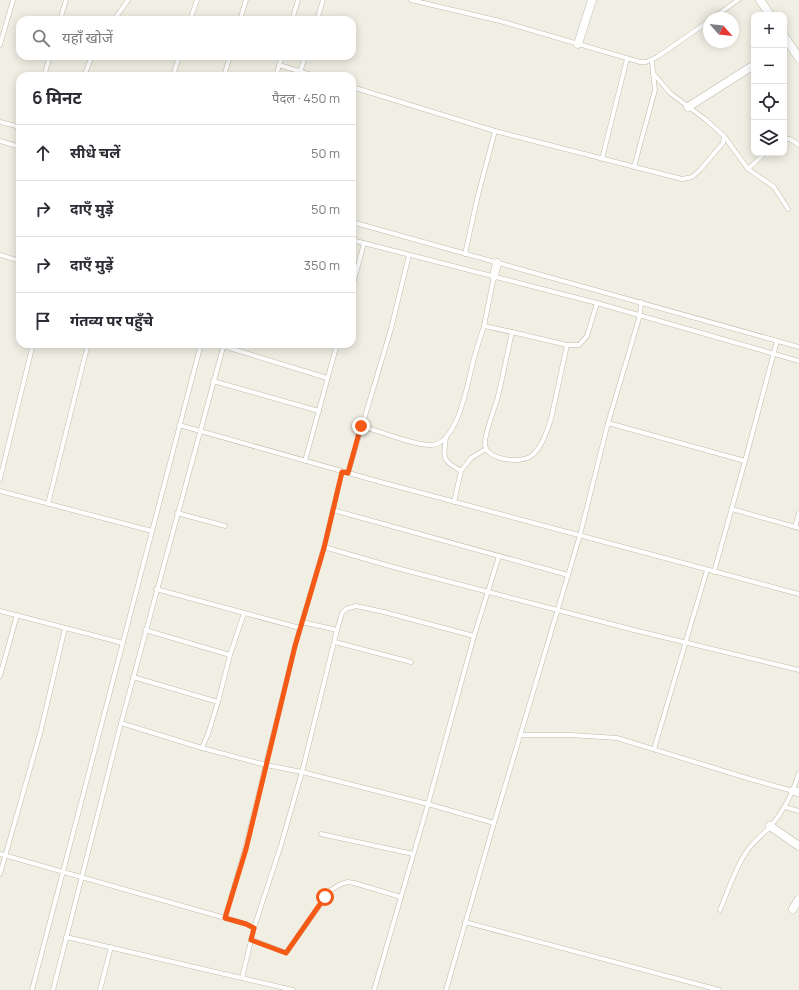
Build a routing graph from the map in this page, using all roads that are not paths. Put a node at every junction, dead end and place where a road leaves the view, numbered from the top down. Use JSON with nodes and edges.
{"nodes":[{"id":1,"x":13,"y":0,"type":"edge"},
{"id":2,"x":66,"y":0,"type":"edge"},
{"id":3,"x":128,"y":0,"type":"edge"},
{"id":4,"x":197,"y":0,"type":"edge"},
{"id":5,"x":246,"y":0,"type":"edge"},
{"id":6,"x":298,"y":0,"type":"edge"},
{"id":7,"x":323,"y":0,"type":"edge"},
{"id":8,"x":411,"y":0,"type":"edge"},
{"id":9,"x":592,"y":0,"type":"edge"},
{"id":10,"x":738,"y":0,"type":"edge"},
{"id":11,"x":760,"y":0,"type":"edge"},
{"id":12,"x":721,"y":12,"type":"edge"},
{"id":13,"x":768,"y":12,"type":"edge"},
{"id":14,"x":61,"y":16,"type":"edge"},
{"id":15,"x":117,"y":16,"type":"edge"},
{"id":16,"x":191,"y":16,"type":"edge"},
{"id":17,"x":241,"y":16,"type":"edge"},
{"id":18,"x":293,"y":16,"type":"edge"},
{"id":19,"x":318,"y":16,"type":"edge"},
{"id":20,"x":703,"y":25,"type":"edge"},
{"id":21,"x":787,"y":40,"type":"edge"},
{"id":22,"x":578,"y":44,"type":"junction"},
{"id":23,"x":0,"y":45,"type":"edge"},
{"id":24,"x":799,"y":58,"type":"edge"},
{"id":25,"x":627,"y":59,"type":"junction"},
{"id":26,"x":49,"y":60,"type":"edge"},
{"id":27,"x":90,"y":60,"type":"edge"},
{"id":28,"x":178,"y":60,"type":"edge"},
{"id":29,"x":229,"y":60,"type":"edge"},
{"id":30,"x":281,"y":60,"type":"edge"},
{"id":31,"x":304,"y":60,"type":"edge"},
{"id":32,"x":652,"y":60,"type":"junction"},
{"id":33,"x":279,"y":65,"type":"junction"},
{"id":34,"x":751,"y":66,"type":"edge"},
{"id":35,"x":45,"y":72,"type":"edge"},
{"id":36,"x":86,"y":72,"type":"edge"},
{"id":37,"x":174,"y":72,"type":"edge"},
{"id":38,"x":225,"y":72,"type":"edge"},
{"id":39,"x":277,"y":72,"type":"edge"},
{"id":40,"x":295,"y":72,"type":"edge"},
{"id":41,"x":300,"y":72,"type":"edge"},
{"id":42,"x":653,"y":73,"type":"junction"},
{"id":43,"x":356,"y":88,"type":"edge"},
{"id":44,"x":688,"y":107,"type":"junction"},
{"id":45,"x":0,"y":122,"type":"edge"},
{"id":46,"x":16,"y":126,"type":"edge"},
{"id":47,"x":495,"y":131,"type":"junction"},
{"id":48,"x":724,"y":136,"type":"junction"},
{"id":49,"x":787,"y":139,"type":"edge"},
{"id":50,"x":0,"y":142,"type":"edge"},
{"id":51,"x":799,"y":145,"type":"edge"},
{"id":52,"x":16,"y":146,"type":"edge"},
{"id":53,"x":763,"y":156,"type":"edge"},
{"id":54,"x":602,"y":159,"type":"junction"},
{"id":55,"x":634,"y":167,"type":"junction"},
{"id":56,"x":748,"y":169,"type":"junction"},
{"id":57,"x":788,"y":209,"type":"dead end"},
{"id":58,"x":356,"y":223,"type":"edge"},
{"id":59,"x":356,"y":241,"type":"edge"},
{"id":60,"x":364,"y":243,"type":"junction"},
{"id":61,"x":466,"y":254,"type":"junction"},
{"id":62,"x":0,"y":255,"type":"edge"},
{"id":63,"x":409,"y":255,"type":"junction"},
{"id":64,"x":16,"y":259,"type":"edge"},
{"id":65,"x":497,"y":263,"type":"junction"},
{"id":66,"x":356,"y":273,"type":"edge"},
{"id":67,"x":494,"y":276,"type":"junction"},
{"id":68,"x":642,"y":302,"type":"junction"},
{"id":69,"x":596,"y":303,"type":"junction"},
{"id":70,"x":640,"y":315,"type":"junction"},
{"id":71,"x":484,"y":326,"type":"junction"},
{"id":72,"x":512,"y":332,"type":"junction"},
{"id":73,"x":777,"y":340,"type":"junction"},
{"id":74,"x":567,"y":345,"type":"junction"},
{"id":75,"x":799,"y":347,"type":"edge"},
{"id":76,"x":32,"y":348,"type":"edge"},
{"id":77,"x":87,"y":348,"type":"edge"},
{"id":78,"x":200,"y":348,"type":"edge"},
{"id":79,"x":222,"y":348,"type":"edge"},
{"id":80,"x":232,"y":348,"type":"edge"},
{"id":81,"x":335,"y":348,"type":"edge"},
{"id":82,"x":773,"y":354,"type":"junction"},
{"id":83,"x":799,"y":361,"type":"edge"},
{"id":84,"x":327,"y":378,"type":"junction"},
{"id":85,"x":213,"y":382,"type":"junction"},
{"id":86,"x":319,"y":411,"type":"junction"},
{"id":87,"x":608,"y":423,"type":"junction"},
{"id":88,"x":179,"y":426,"type":"junction"},
{"id":89,"x":361,"y":426,"type":"junction"},
{"id":90,"x":199,"y":431,"type":"junction"},
{"id":91,"x":447,"y":438,"type":"junction"},
{"id":92,"x":486,"y":449,"type":"junction"},
{"id":93,"x":305,"y":461,"type":"junction"},
{"id":94,"x":745,"y":461,"type":"junction"},
{"id":95,"x":462,"y":471,"type":"junction"},
{"id":96,"x":342,"y":472,"type":"junction"},
{"id":97,"x":348,"y":473,"type":"junction"},
{"id":98,"x":0,"y":479,"type":"edge"},
{"id":99,"x":0,"y":491,"type":"edge"},
{"id":100,"x":454,"y":502,"type":"junction"},
{"id":101,"x":48,"y":504,"type":"junction"},
{"id":102,"x":732,"y":509,"type":"junction"},
{"id":103,"x":333,"y":510,"type":"junction"},
{"id":104,"x":177,"y":513,"type":"junction"},
{"id":105,"x":799,"y":513,"type":"edge"},
{"id":106,"x":225,"y":526,"type":"dead end"},
{"id":107,"x":797,"y":528,"type":"edge"},
{"id":108,"x":152,"y":531,"type":"junction"},
{"id":109,"x":580,"y":535,"type":"junction"},
{"id":110,"x":324,"y":548,"type":"junction"},
{"id":111,"x":499,"y":556,"type":"junction"},
{"id":112,"x":707,"y":570,"type":"junction"},
{"id":113,"x":714,"y":572,"type":"junction"},
{"id":114,"x":568,"y":575,"type":"junction"},
{"id":115,"x":156,"y":589,"type":"junction"},
{"id":116,"x":488,"y":592,"type":"junction"},
{"id":117,"x":799,"y":594,"type":"edge"},
{"id":118,"x":557,"y":609,"type":"junction"},
{"id":119,"x":0,"y":610,"type":"edge"},
{"id":120,"x":244,"y":613,"type":"junction"},
{"id":121,"x":17,"y":615,"type":"junction"},
{"id":122,"x":302,"y":622,"type":"junction"},
{"id":123,"x":66,"y":628,"type":"junction"},
{"id":124,"x":300,"y":628,"type":"junction"},
{"id":125,"x":145,"y":630,"type":"junction"},
{"id":126,"x":337,"y":630,"type":"junction"},
{"id":127,"x":474,"y":636,"type":"junction"},
{"id":128,"x":335,"y":642,"type":"junction"},
{"id":129,"x":122,"y":643,"type":"junction"},
{"id":130,"x":686,"y":643,"type":"junction"},
{"id":131,"x":230,"y":655,"type":"junction"},
{"id":132,"x":411,"y":662,"type":"dead end"},
{"id":133,"x":799,"y":670,"type":"edge"},
{"id":134,"x":0,"y":676,"type":"edge"},
{"id":135,"x":133,"y":677,"type":"junction"},
{"id":136,"x":218,"y":702,"type":"junction"},
{"id":137,"x":120,"y":723,"type":"junction"},
{"id":138,"x":520,"y":736,"type":"junction"},
{"id":139,"x":202,"y":748,"type":"junction"},
{"id":140,"x":654,"y":749,"type":"junction"},
{"id":141,"x":266,"y":765,"type":"junction"},
{"id":142,"x":302,"y":772,"type":"junction"},
{"id":143,"x":799,"y":773,"type":"edge"},
{"id":144,"x":796,"y":792,"type":"edge"},
{"id":145,"x":428,"y":804,"type":"junction"},
{"id":146,"x":785,"y":807,"type":"junction"},
{"id":147,"x":799,"y":810,"type":"edge"},
{"id":148,"x":494,"y":824,"type":"junction"},
{"id":149,"x":770,"y":826,"type":"junction"},
{"id":150,"x":321,"y":834,"type":"dead end"},
{"id":151,"x":799,"y":846,"type":"edge"},
{"id":152,"x":0,"y":854,"type":"edge"},
{"id":153,"x":413,"y":854,"type":"junction"},
{"id":154,"x":5,"y":855,"type":"junction"},
{"id":155,"x":63,"y":872,"type":"junction"},
{"id":156,"x":0,"y":874,"type":"edge"},
{"id":157,"x":82,"y":877,"type":"junction"},
{"id":158,"x":401,"y":897,"type":"junction"},
{"id":159,"x":799,"y":899,"type":"edge"},
{"id":160,"x":793,"y":909,"type":"dead end"},
{"id":161,"x":720,"y":910,"type":"dead end"},
{"id":162,"x":225,"y":918,"type":"junction"},
{"id":163,"x":465,"y":922,"type":"junction"},
{"id":164,"x":254,"y":928,"type":"junction"},
{"id":165,"x":66,"y":937,"type":"junction"},
{"id":166,"x":251,"y":940,"type":"junction"},
{"id":167,"x":111,"y":947,"type":"junction"},
{"id":168,"x":242,"y":978,"type":"junction"},
{"id":169,"x":32,"y":990,"type":"edge"},
{"id":170,"x":53,"y":990,"type":"edge"},
{"id":171,"x":100,"y":990,"type":"edge"},
{"id":172,"x":293,"y":990,"type":"edge"},
{"id":173,"x":374,"y":990,"type":"edge"},
{"id":174,"x":446,"y":990,"type":"edge"},
{"id":175,"x":719,"y":990,"type":"edge"}],
"edges":[{"from":1,"to":23,"type":"lane"},
{"from":2,"to":14,"type":"lane"},
{"from":3,"to":15,"type":"lane"},
{"from":4,"to":16,"type":"lane"},
{"from":5,"to":17,"type":"lane"},
{"from":6,"to":18,"type":"lane"},
{"from":7,"to":19,"type":"lane"},
{"from":8,"to":22,"type":"lane"},
{"from":9,"to":22,"type":"street"},
{"from":10,"to":12,"type":"lane"},
{"from":11,"to":13,"type":"street"},
{"from":20,"to":32,"type":"lane"},
{"from":21,"to":24,"type":"street"},
{"from":22,"to":25,"type":"lane"},
{"from":25,"to":32,"type":"lane"},
{"from":25,"to":54,"type":"lane"},
{"from":26,"to":35,"type":"lane"},
{"from":27,"to":36,"type":"lane"},
{"from":28,"to":37,"type":"lane"},
{"from":29,"to":38,"type":"lane"},
{"from":30,"to":33,"type":"lane"},
{"from":31,"to":41,"type":"lane"},
{"from":32,"to":42,"type":"lane"},
{"from":33,"to":39,"type":"lane"},
{"from":33,"to":40,"type":"lane"},
{"from":34,"to":44,"type":"street"},
{"from":42,"to":44,"type":"lane"},
{"from":42,"to":55,"type":"lane"},
{"from":43,"to":47,"type":"lane"},
{"from":44,"to":48,"type":"lane"},
{"from":45,"to":46,"type":"lane"},
{"from":47,"to":54,"type":"lane"},
{"from":47,"to":61,"type":"lane"},
{"from":48,"to":55,"type":"lane"},
{"from":48,"to":56,"type":"lane"},
{"from":49,"to":51,"type":"lane"},
{"from":50,"to":52,"type":"lane"},
{"from":53,"to":56,"type":"lane"},
{"from":54,"to":55,"type":"lane"},
{"from":56,"to":57,"type":"lane"},
{"from":58,"to":61,"type":"lane"},
{"from":59,"to":60,"type":"lane"},
{"from":60,"to":63,"type":"lane"},
{"from":60,"to":66,"type":"lane"},
{"from":61,"to":65,"type":"lane"},
{"from":62,"to":64,"type":"lane"},
{"from":63,"to":67,"type":"lane"},
{"from":63,"to":89,"type":"lane"},
{"from":65,"to":67,"type":"street"},
{"from":65,"to":68,"type":"lane"},
{"from":67,"to":69,"type":"lane"},
{"from":67,"to":71,"type":"lane"},
{"from":68,"to":70,"type":"lane"},
{"from":68,"to":73,"type":"lane"},
{"from":69,"to":70,"type":"lane"},
{"from":69,"to":74,"type":"lane"},
{"from":70,"to":82,"type":"lane"},
{"from":70,"to":87,"type":"lane"},
{"from":71,"to":72,"type":"lane"},
{"from":71,"to":91,"type":"lane"},
{"from":72,"to":74,"type":"lane"},
{"from":72,"to":92,"type":"lane"},
{"from":73,"to":75,"type":"lane"},
{"from":73,"to":82,"type":"lane"},
{"from":74,"to":92,"type":"lane"},
{"from":76,"to":98,"type":"lane"},
{"from":77,"to":101,"type":"lane"},
{"from":78,"to":88,"type":"lane"},
{"from":79,"to":85,"type":"lane"},
{"from":80,"to":84,"type":"lane"},
{"from":81,"to":84,"type":"lane"},
{"from":82,"to":83,"type":"lane"},
{"from":82,"to":94,"type":"lane"},
{"from":84,"to":86,"type":"lane"},
{"from":85,"to":86,"type":"lane"},
{"from":85,"to":90,"type":"lane"},
{"from":86,"to":93,"type":"lane"},
{"from":87,"to":94,"type":"lane"},
{"from":87,"to":109,"type":"lane"},
{"from":88,"to":90,"type":"lane"},
{"from":88,"to":108,"type":"lane"},
{"from":89,"to":91,"type":"lane"},
{"from":89,"to":97,"type":"lane"},
{"from":90,"to":93,"type":"lane"},
{"from":90,"to":104,"type":"lane"},
{"from":91,"to":95,"type":"lane"},
{"from":92,"to":95,"type":"lane"},
{"from":93,"to":96,"type":"lane"},
{"from":94,"to":102,"type":"lane"},
{"from":95,"to":100,"type":"lane"},
{"from":96,"to":97,"type":"lane"},
{"from":96,"to":103,"type":"lane"},
{"from":97,"to":100,"type":"lane"},
{"from":99,"to":101,"type":"lane"},
{"from":100,"to":109,"type":"lane"},
{"from":101,"to":108,"type":"lane"},
{"from":102,"to":107,"type":"lane"},
{"from":102,"to":113,"type":"lane"},
{"from":103,"to":110,"type":"lane"},
{"from":103,"to":111,"type":"lane"},
{"from":104,"to":106,"type":"lane"},
{"from":104,"to":115,"type":"lane"},
{"from":105,"to":107,"type":"lane"},
{"from":108,"to":129,"type":"lane"},
{"from":109,"to":112,"type":"lane"},
{"from":109,"to":114,"type":"lane"},
{"from":110,"to":116,"type":"lane"},
{"from":110,"to":122,"type":"lane"},
{"from":111,"to":114,"type":"lane"},
{"from":111,"to":116,"type":"lane"},
{"from":112,"to":113,"type":"lane"},
{"from":112,"to":130,"type":"lane"},
{"from":113,"to":117,"type":"lane"},
{"from":114,"to":118,"type":"lane"},
{"from":115,"to":120,"type":"lane"},
{"from":115,"to":125,"type":"lane"},
{"from":116,"to":118,"type":"lane"},
{"from":116,"to":127,"type":"lane"},
{"from":118,"to":130,"type":"lane"},
{"from":118,"to":138,"type":"lane"},
{"from":119,"to":121,"type":"lane"},
{"from":120,"to":124,"type":"lane"},
{"from":120,"to":131,"type":"lane"},
{"from":121,"to":123,"type":"lane"},
{"from":121,"to":134,"type":"lane"},
{"from":122,"to":124,"type":"lane"},
{"from":122,"to":126,"type":"lane"},
{"from":123,"to":129,"type":"lane"},
{"from":123,"to":154,"type":"lane"},
{"from":124,"to":141,"type":"lane"},
{"from":125,"to":131,"type":"lane"},
{"from":125,"to":135,"type":"lane"},
{"from":126,"to":127,"type":"lane"},
{"from":126,"to":128,"type":"lane"},
{"from":127,"to":145,"type":"lane"},
{"from":128,"to":132,"type":"lane"},
{"from":128,"to":142,"type":"lane"},
{"from":129,"to":155,"type":"lane"},
{"from":130,"to":133,"type":"lane"},
{"from":130,"to":140,"type":"lane"},
{"from":131,"to":136,"type":"lane"},
{"from":135,"to":136,"type":"lane"},
{"from":135,"to":137,"type":"lane"},
{"from":136,"to":139,"type":"lane"},
{"from":137,"to":139,"type":"lane"},
{"from":137,"to":157,"type":"lane"},
{"from":138,"to":140,"type":"lane"},
{"from":138,"to":148,"type":"lane"},
{"from":139,"to":141,"type":"lane"},
{"from":140,"to":144,"type":"lane"},
{"from":141,"to":142,"type":"lane"},
{"from":141,"to":162,"type":"lane"},
{"from":142,"to":145,"type":"lane"},
{"from":142,"to":164,"type":"lane"},
{"from":143,"to":144,"type":"lane"},
{"from":144,"to":146,"type":"lane"},
{"from":145,"to":148,"type":"lane"},
{"from":145,"to":153,"type":"lane"},
{"from":146,"to":147,"type":"lane"},
{"from":146,"to":149,"type":"lane"},
{"from":148,"to":163,"type":"lane"},
{"from":149,"to":151,"type":"street"},
{"from":149,"to":161,"type":"lane"},
{"from":150,"to":153,"type":"lane"},
{"from":152,"to":154,"type":"lane"},
{"from":153,"to":158,"type":"lane"},
{"from":154,"to":155,"type":"lane"},
{"from":154,"to":156,"type":"lane"},
{"from":155,"to":157,"type":"lane"},
{"from":155,"to":169,"type":"lane"},
{"from":157,"to":162,"type":"lane"},
{"from":157,"to":165,"type":"lane"},
{"from":158,"to":166,"type":"lane"},
{"from":158,"to":173,"type":"lane"},
{"from":159,"to":160,"type":"street"},
{"from":162,"to":164,"type":"lane"},
{"from":163,"to":174,"type":"lane"},
{"from":163,"to":175,"type":"lane"},
{"from":164,"to":166,"type":"lane"},
{"from":165,"to":167,"type":"lane"},
{"from":165,"to":170,"type":"lane"},
{"from":166,"to":168,"type":"lane"},
{"from":167,"to":168,"type":"lane"},
{"from":167,"to":171,"type":"lane"},
{"from":168,"to":172,"type":"lane"}]}
